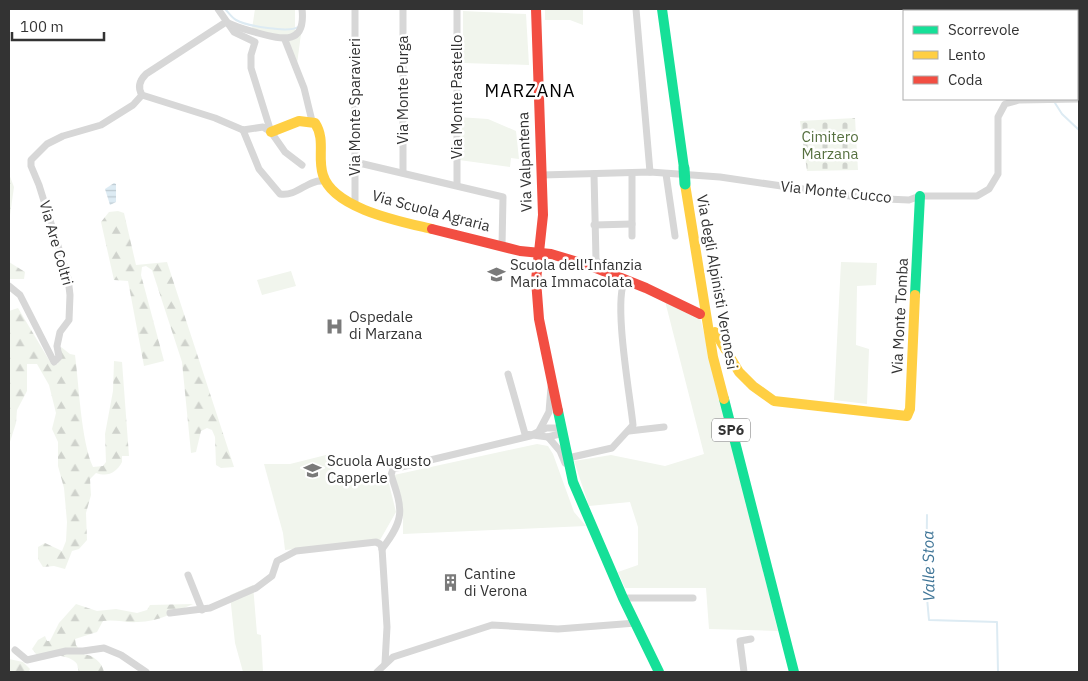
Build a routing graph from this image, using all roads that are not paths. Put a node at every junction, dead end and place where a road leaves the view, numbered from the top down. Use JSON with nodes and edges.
{"nodes":[{"id":1,"x":218,"y":9,"type":"edge"},
{"id":2,"x":302,"y":9,"type":"edge"},
{"id":3,"x":355,"y":9,"type":"edge"},
{"id":4,"x":403,"y":9,"type":"edge"},
{"id":5,"x":456,"y":9,"type":"edge"},
{"id":6,"x":536,"y":9,"type":"edge"},
{"id":7,"x":636,"y":9,"type":"edge"},
{"id":8,"x":662,"y":9,"type":"edge"},
{"id":9,"x":226,"y":22,"type":"junction"},
{"id":10,"x":285,"y":40,"type":"junction"},
{"id":11,"x":142,"y":95,"type":"junction"},
{"id":12,"x":1019,"y":100,"type":"edge"},
{"id":13,"x":312,"y":121,"type":"junction"},
{"id":14,"x":243,"y":130,"type":"junction"},
{"id":15,"x":272,"y":132,"type":"junction"},
{"id":16,"x":355,"y":162,"type":"junction"},
{"id":17,"x":302,"y":165,"type":"dead end"},
{"id":18,"x":402,"y":172,"type":"junction"},
{"id":19,"x":650,"y":172,"type":"junction"},
{"id":20,"x":632,"y":173,"type":"junction"},
{"id":21,"x":594,"y":174,"type":"junction"},
{"id":22,"x":666,"y":174,"type":"junction"},
{"id":23,"x":542,"y":175,"type":"junction"},
{"id":24,"x":323,"y":181,"type":"junction"},
{"id":25,"x":457,"y":185,"type":"junction"},
{"id":26,"x":920,"y":196,"type":"junction"},
{"id":27,"x":355,"y":206,"type":"junction"},
{"id":28,"x":594,"y":224,"type":"junction"},
{"id":29,"x":632,"y":224,"type":"junction"},
{"id":30,"x":632,"y":236,"type":"dead end"},
{"id":31,"x":675,"y":236,"type":"dead end"},
{"id":32,"x":502,"y":246,"type":"junction"},
{"id":33,"x":539,"y":254,"type":"junction"},
{"id":34,"x":601,"y":269,"type":"junction"},
{"id":35,"x":625,"y":280,"type":"junction"},
{"id":36,"x":9,"y":286,"type":"edge"},
{"id":37,"x":700,"y":314,"type":"dead end"},
{"id":38,"x":715,"y":332,"type":"dead end"},
{"id":39,"x":508,"y":374,"type":"dead end"},
{"id":40,"x":552,"y":381,"type":"junction"},
{"id":41,"x":664,"y":427,"type":"dead end"},
{"id":42,"x":562,"y":430,"type":"junction"},
{"id":43,"x":539,"y":431,"type":"junction"},
{"id":44,"x":628,"y":431,"type":"junction"},
{"id":45,"x":530,"y":436,"type":"junction"},
{"id":46,"x":548,"y":437,"type":"junction"},
{"id":47,"x":568,"y":458,"type":"junction"},
{"id":48,"x":573,"y":482,"type":"junction"},
{"id":49,"x":382,"y":549,"type":"junction"},
{"id":50,"x":188,"y":576,"type":"dead end"},
{"id":51,"x":623,"y":598,"type":"junction"},
{"id":52,"x":692,"y":598,"type":"dead end"},
{"id":53,"x":202,"y":610,"type":"junction"},
{"id":54,"x":170,"y":612,"type":"dead end"},
{"id":55,"x":636,"y":623,"type":"junction"},
{"id":56,"x":386,"y":637,"type":"junction"},
{"id":57,"x":751,"y":639,"type":"dead end"},
{"id":58,"x":15,"y":650,"type":"dead end"},
{"id":59,"x":394,"y":657,"type":"junction"},
{"id":60,"x":385,"y":663,"type":"junction"},
{"id":61,"x":146,"y":672,"type":"edge"},
{"id":62,"x":377,"y":672,"type":"edge"},
{"id":63,"x":658,"y":672,"type":"edge"},
{"id":64,"x":744,"y":672,"type":"edge"},
{"id":65,"x":794,"y":672,"type":"edge"}],
"edges":[{"from":1,"to":9,"type":"street"},
{"from":2,"to":10,"type":"street"},
{"from":3,"to":16,"type":"street","name":"Via Monte Sparavieri"},
{"from":4,"to":18,"type":"street","name":"Via Monte Purga"},
{"from":5,"to":25,"type":"street","name":"Via Monte Pastello"},
{"from":6,"to":23,"type":"main road","name":"Via Valpantena"},
{"from":7,"to":19,"type":"street"},
{"from":8,"to":65,"type":"main road","name":"Via degli Alpinisti Veronesi","number":"SP6","bridge":true},
{"from":9,"to":10,"type":"street"},
{"from":9,"to":11,"type":"street"},
{"from":9,"to":15,"type":"street"},
{"from":10,"to":13,"type":"street"},
{"from":11,"to":14,"type":"street"},
{"from":11,"to":36,"type":"street","name":"Via Are Coltri"},
{"from":12,"to":26,"type":"street","name":"Via Monte Cucco"},
{"from":13,"to":15,"type":"main road"},
{"from":13,"to":24,"type":"main road"},
{"from":14,"to":15,"type":"street"},
{"from":14,"to":24,"type":"street"},
{"from":15,"to":17,"type":"street"},
{"from":16,"to":18,"type":"street"},
{"from":16,"to":27,"type":"street","name":"Via Monte Sparavieri"},
{"from":18,"to":25,"type":"street"},
{"from":19,"to":20,"type":"street","name":"Via Monte Cucco"},
{"from":19,"to":22,"type":"street","name":"Via Monte Cucco"},
{"from":20,"to":21,"type":"street","name":"Via Monte Cucco"},
{"from":20,"to":29,"type":"street"},
{"from":21,"to":23,"type":"street","name":"Via Monte Cucco"},
{"from":21,"to":28,"type":"street"},
{"from":22,"to":26,"type":"street","name":"Via Monte Cucco"},
{"from":22,"to":31,"type":"street"},
{"from":23,"to":33,"type":"main road","name":"Via Valpantena"},
{"from":24,"to":27,"type":"main road","name":"Via Scuola Agraria"},
{"from":25,"to":32,"type":"street"},
{"from":26,"to":38,"type":"main road","name":"Via Monte Tomba"},
{"from":27,"to":32,"type":"main road","name":"Via Scuola Agraria"},
{"from":28,"to":29,"type":"street"},
{"from":28,"to":34,"type":"street"},
{"from":29,"to":30,"type":"street"},
{"from":32,"to":33,"type":"main road","name":"Via Scuola Agraria"},
{"from":33,"to":34,"type":"main road"},
{"from":33,"to":40,"type":"main road","name":"Via Valpantena"},
{"from":34,"to":35,"type":"main road"},
{"from":35,"to":37,"type":"main road"},
{"from":35,"to":44,"type":"street"},
{"from":39,"to":45,"type":"street"},
{"from":40,"to":42,"type":"main road","name":"Via Valpantena"},
{"from":40,"to":43,"type":"street"},
{"from":41,"to":44,"type":"street"},
{"from":42,"to":43,"type":"street"},
{"from":42,"to":46,"type":"street"},
{"from":42,"to":47,"type":"main road","name":"Via Valpantena"},
{"from":43,"to":45,"type":"street"},
{"from":44,"to":47,"type":"street"},
{"from":45,"to":46,"type":"street"},
{"from":45,"to":49,"type":"street"},
{"from":46,"to":48,"type":"street"},
{"from":47,"to":48,"type":"main road","name":"Via Valpantena"},
{"from":48,"to":51,"type":"main road","name":"Via Valpantena"},
{"from":49,"to":53,"type":"street"},
{"from":49,"to":56,"type":"street"},
{"from":50,"to":53,"type":"street"},
{"from":51,"to":52,"type":"street"},
{"from":51,"to":55,"type":"main road","name":"Via Valpantena"},
{"from":53,"to":54,"type":"street"},
{"from":55,"to":59,"type":"street"},
{"from":55,"to":63,"type":"main road","name":"Via Valpantena"},
{"from":56,"to":59,"type":"street"},
{"from":56,"to":60,"type":"street"},
{"from":57,"to":64,"type":"street"},
{"from":58,"to":61,"type":"street"},
{"from":59,"to":60,"type":"street"},
{"from":60,"to":62,"type":"street"}]}
